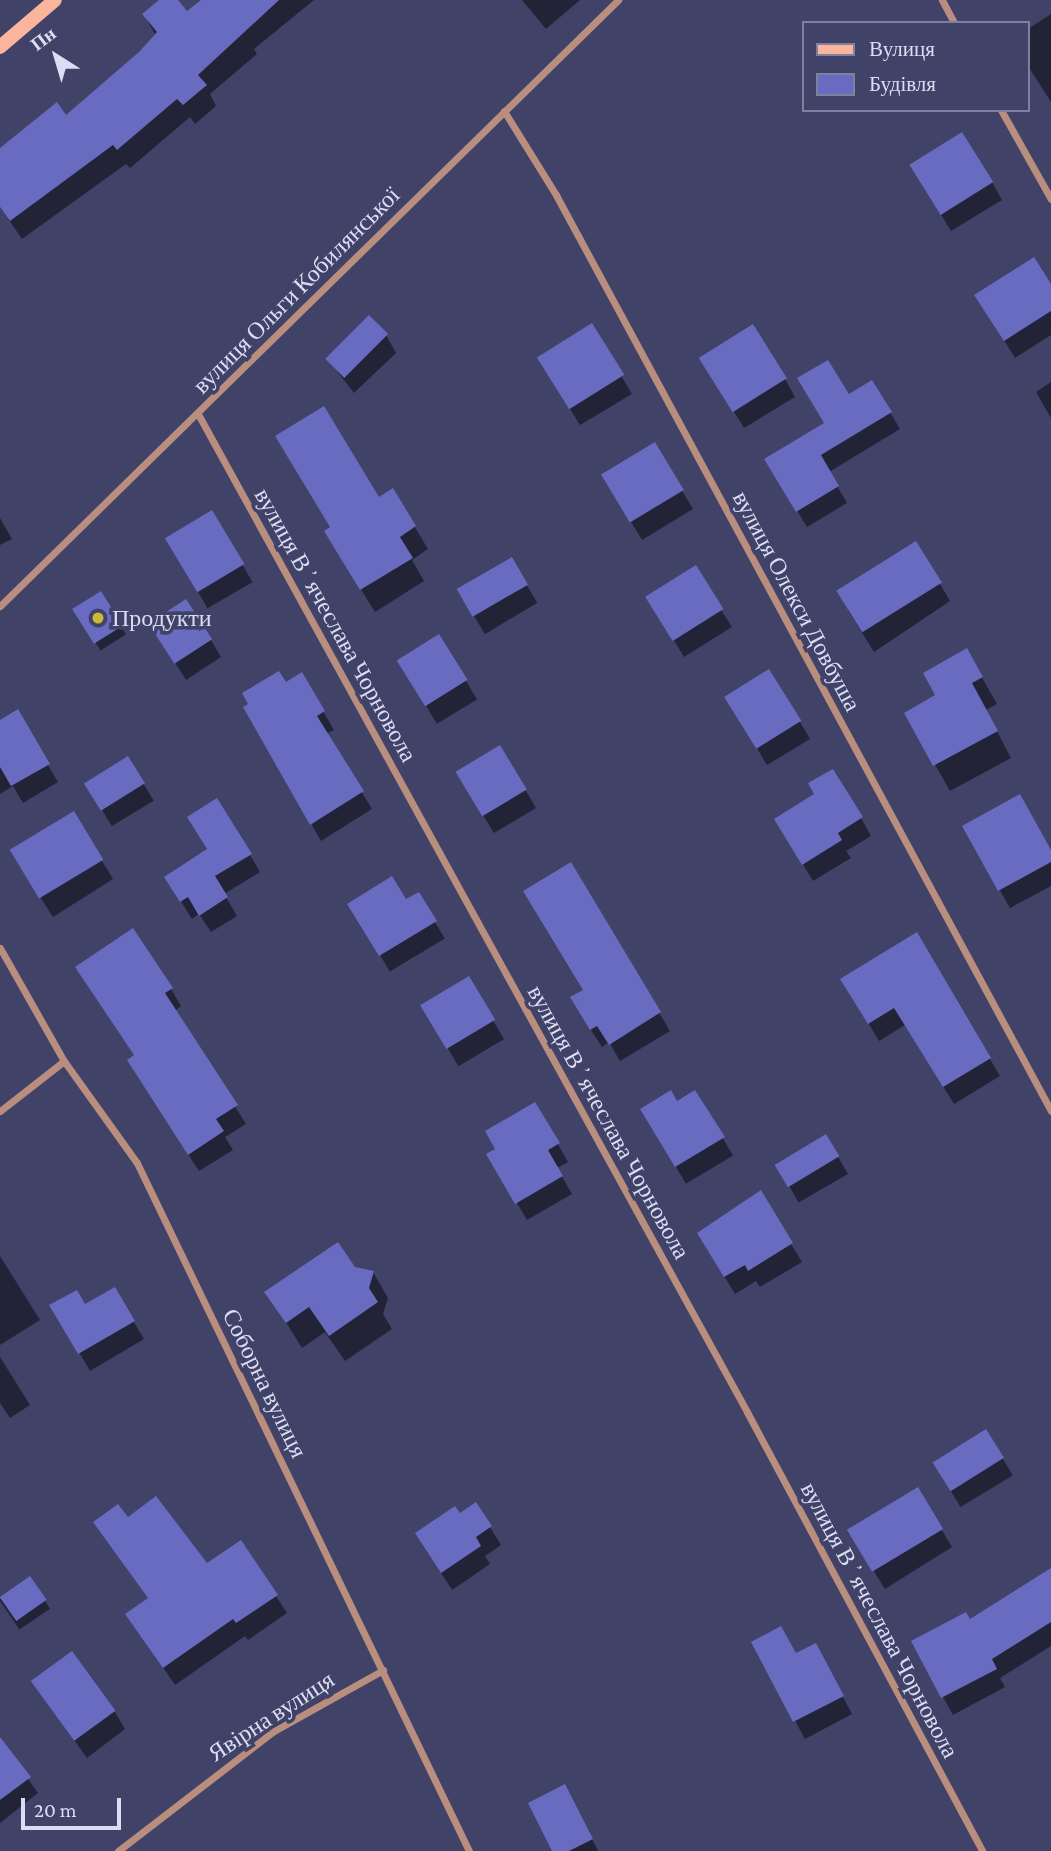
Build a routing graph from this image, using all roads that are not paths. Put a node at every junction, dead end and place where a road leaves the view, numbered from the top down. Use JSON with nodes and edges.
{"nodes":[{"id":1,"x":55,"y":0,"type":"edge"},
{"id":2,"x":618,"y":0,"type":"edge"},
{"id":3,"x":942,"y":0,"type":"edge"},
{"id":4,"x":953,"y":21,"type":"edge"},
{"id":5,"x":0,"y":47,"type":"edge"},
{"id":6,"x":505,"y":111,"type":"junction"},
{"id":7,"x":1002,"y":112,"type":"edge"},
{"id":8,"x":1051,"y":199,"type":"edge"},
{"id":9,"x":198,"y":414,"type":"junction"},
{"id":10,"x":0,"y":606,"type":"edge"},
{"id":11,"x":0,"y":948,"type":"edge"},
{"id":12,"x":64,"y":1061,"type":"junction"},
{"id":13,"x":0,"y":1111,"type":"edge"},
{"id":14,"x":1051,"y":1111,"type":"edge"},
{"id":15,"x":383,"y":1670,"type":"junction"},
{"id":16,"x":118,"y":1851,"type":"edge"},
{"id":17,"x":469,"y":1851,"type":"edge"},
{"id":18,"x":982,"y":1851,"type":"edge"}],
"edges":[{"from":1,"to":5,"type":"street"},
{"from":2,"to":6,"type":"street","name":"вулиця Ольги Кобилянської"},
{"from":3,"to":4,"type":"street"},
{"from":6,"to":9,"type":"street","name":"вулиця Ольги Кобилянської"},
{"from":6,"to":14,"type":"street","name":"вулиця Олекси Довбуша"},
{"from":7,"to":8,"type":"street"},
{"from":9,"to":10,"type":"street","name":"вулиця Ольги Кобилянської"},
{"from":9,"to":18,"type":"street","name":"вулиця Вʼячеслава Чорновола"},
{"from":11,"to":12,"type":"street","name":"Соборна вулиця"},
{"from":12,"to":13,"type":"street"},
{"from":12,"to":15,"type":"street","name":"Соборна вулиця"},
{"from":15,"to":16,"type":"street","name":"Явірна вулиця"},
{"from":15,"to":17,"type":"street","name":"Соборна вулиця"}]}
